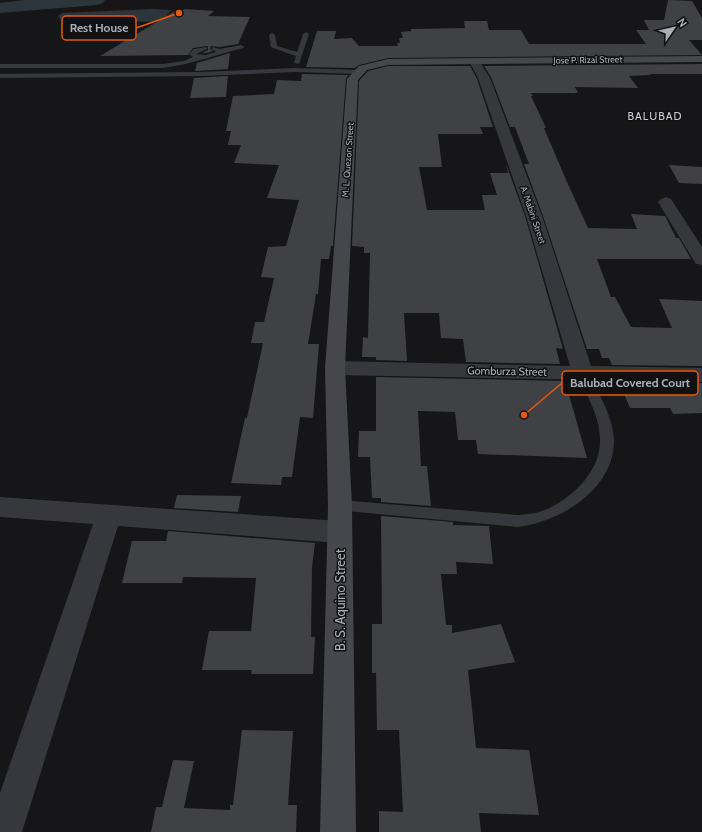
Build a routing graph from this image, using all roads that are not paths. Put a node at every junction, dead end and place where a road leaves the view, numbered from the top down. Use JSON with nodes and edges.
{"nodes":[{"id":1,"x":272,"y":34,"type":"dead end"},
{"id":2,"x":306,"y":34,"type":"dead end"},
{"id":3,"x":241,"y":47,"type":"dead end"},
{"id":4,"x":205,"y":48,"type":"dead end"},
{"id":5,"x":299,"y":55,"type":"junction"},
{"id":6,"x":198,"y":56,"type":"junction"},
{"id":7,"x":208,"y":57,"type":"junction"},
{"id":8,"x":702,"y":59,"type":"edge"},
{"id":9,"x":474,"y":61,"type":"junction"},
{"id":10,"x":177,"y":65,"type":"junction"},
{"id":11,"x":200,"y":65,"type":"junction"},
{"id":12,"x":0,"y":66,"type":"edge"},
{"id":13,"x":295,"y":70,"type":"junction"},
{"id":14,"x":359,"y":72,"type":"junction"},
{"id":15,"x":200,"y":74,"type":"junction"},
{"id":16,"x":0,"y":76,"type":"edge"},
{"id":17,"x":666,"y":202,"type":"dead end"},
{"id":18,"x":702,"y":260,"type":"edge"},
{"id":19,"x":335,"y":368,"type":"junction"},
{"id":20,"x":583,"y":373,"type":"junction"},
{"id":21,"x":702,"y":375,"type":"edge"},
{"id":22,"x":0,"y":507,"type":"edge"},
{"id":23,"x":109,"y":515,"type":"junction"},
{"id":24,"x":340,"y":519,"type":"junction"},
{"id":25,"x":4,"y":832,"type":"edge"},
{"id":26,"x":338,"y":832,"type":"edge"}],
"edges":[{"from":1,"to":5,"type":"lane"},
{"from":2,"to":5,"type":"lane"},
{"from":3,"to":7,"type":"lane"},
{"from":4,"to":6,"type":"lane"},
{"from":5,"to":13,"type":"lane"},
{"from":6,"to":7,"type":"lane"},
{"from":6,"to":10,"type":"lane"},
{"from":7,"to":11,"type":"lane"},
{"from":8,"to":9,"type":"street","name":"Jose P. Rizal Street"},
{"from":9,"to":14,"type":"street"},
{"from":9,"to":20,"type":"street","name":"A. Mabini Street"},
{"from":10,"to":11,"type":"lane"},
{"from":10,"to":12,"type":"lane"},
{"from":11,"to":15,"type":"lane"},
{"from":13,"to":14,"type":"lane"},
{"from":13,"to":15,"type":"lane"},
{"from":14,"to":19,"type":"street","name":"M. L. Quezon Street"},
{"from":15,"to":16,"type":"lane"},
{"from":17,"to":18,"type":"street"},
{"from":19,"to":20,"type":"street","name":"Gomburza Street"},
{"from":19,"to":24,"type":"street","name":"B. S. Aquino Street"},
{"from":20,"to":21,"type":"street","name":"Gomburza Street"},
{"from":20,"to":24,"type":"lane"},
{"from":22,"to":23,"type":"street"},
{"from":23,"to":24,"type":"street"},
{"from":23,"to":25,"type":"street"},
{"from":24,"to":26,"type":"street","name":"B. S. Aquino Street"}]}
